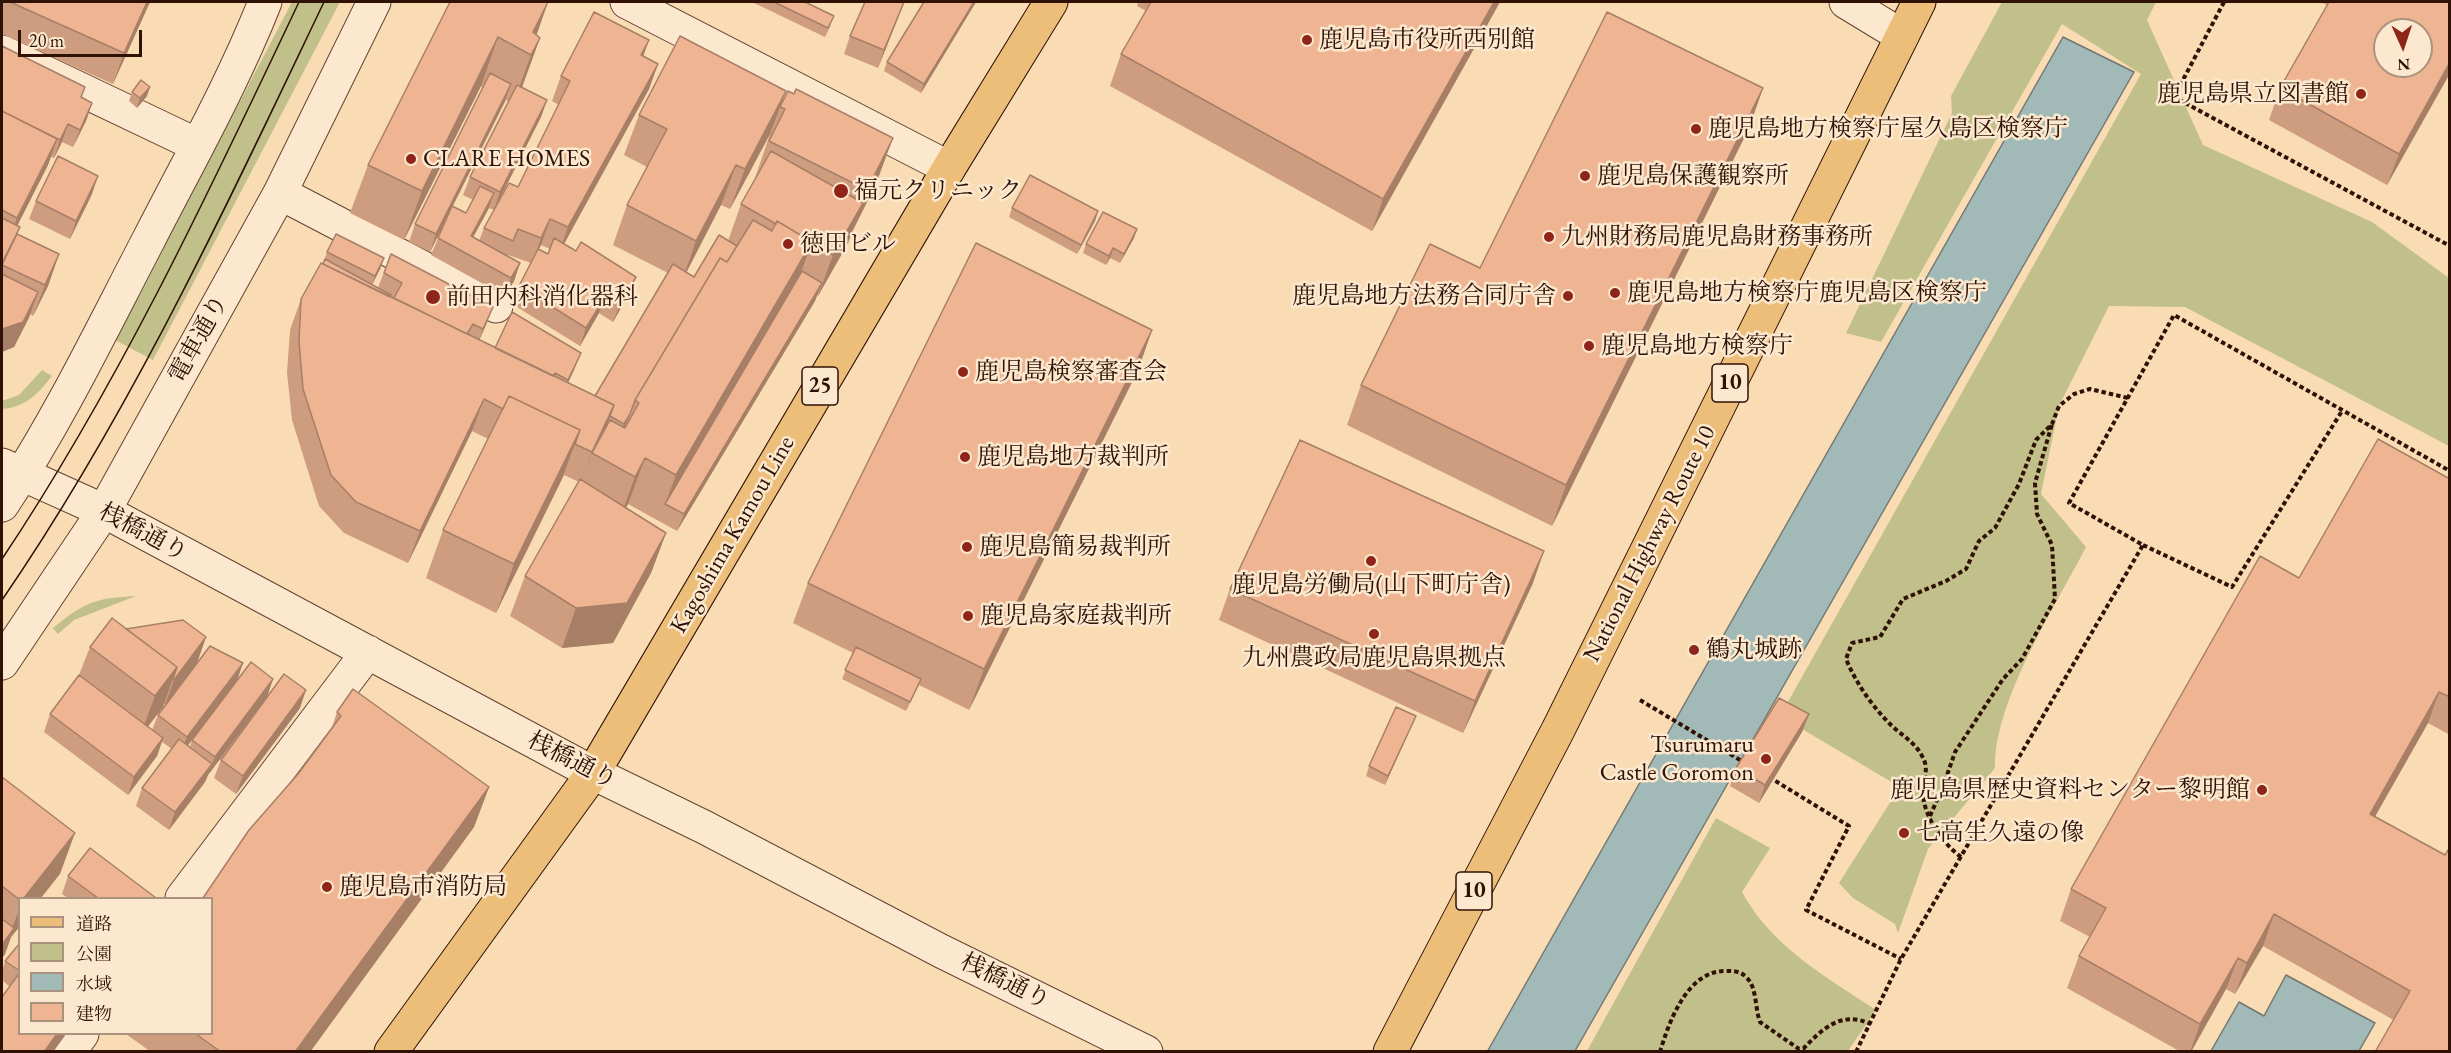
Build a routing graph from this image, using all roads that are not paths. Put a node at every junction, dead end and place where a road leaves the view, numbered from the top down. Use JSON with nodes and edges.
{"nodes":[{"id":1,"x":265,"y":2,"type":"edge"},
{"id":2,"x":374,"y":2,"type":"edge"},
{"id":3,"x":627,"y":2,"type":"edge"},
{"id":4,"x":1051,"y":2,"type":"edge"},
{"id":5,"x":1846,"y":2,"type":"edge"},
{"id":6,"x":1919,"y":2,"type":"edge"},
{"id":7,"x":1902,"y":36,"type":"junction"},
{"id":8,"x":2,"y":52,"type":"edge"},
{"id":9,"x":197,"y":145,"type":"junction"},
{"id":10,"x":949,"y":168,"type":"junction"},
{"id":11,"x":280,"y":193,"type":"junction"},
{"id":12,"x":496,"y":306,"type":"dead end"},
{"id":13,"x":12,"y":470,"type":"edge"},
{"id":14,"x":2,"y":505,"type":"edge"},
{"id":15,"x":104,"y":511,"type":"junction"},
{"id":16,"x":368,"y":652,"type":"junction"},
{"id":17,"x":2,"y":663,"type":"edge"},
{"id":18,"x":593,"y":773,"type":"junction"},
{"id":19,"x":183,"y":897,"type":"edge"},
{"id":20,"x":81,"y":1035,"type":"edge"},
{"id":21,"x":69,"y":1052,"type":"edge"},
{"id":22,"x":391,"y":1052,"type":"edge"},
{"id":23,"x":1146,"y":1052,"type":"edge"},
{"id":24,"x":1390,"y":1052,"type":"edge"}],
"edges":[{"from":1,"to":9,"type":"street"},
{"from":2,"to":11,"type":"street","name":"電車通り"},
{"from":3,"to":10,"type":"street"},
{"from":4,"to":10,"type":"main road","name":"Kagoshima Kamou Line","number":"25"},
{"from":5,"to":7,"type":"street"},
{"from":6,"to":7,"type":"main road","name":"National Highway Route 10","number":"10"},
{"from":7,"to":24,"type":"main road","name":"National Highway Route 10","number":"10"},
{"from":8,"to":9,"type":"street"},
{"from":9,"to":13,"type":"street"},
{"from":10,"to":18,"type":"main road","name":"Kagoshima Kamou Line","number":"25"},
{"from":11,"to":12,"type":"street"},
{"from":11,"to":15,"type":"street","name":"電車通り"},
{"from":13,"to":14,"type":"street"},
{"from":13,"to":15,"type":"street","name":"桟橋通り"},
{"from":15,"to":16,"type":"street","name":"桟橋通り"},
{"from":15,"to":17,"type":"street","name":"電車通り"},
{"from":16,"to":18,"type":"street","name":"桟橋通り"},
{"from":16,"to":19,"type":"street"},
{"from":18,"to":22,"type":"main road","name":"Kagoshima Kamou Line","number":"25"},
{"from":18,"to":23,"type":"street","name":"桟橋通り"},
{"from":20,"to":21,"type":"street"}]}
